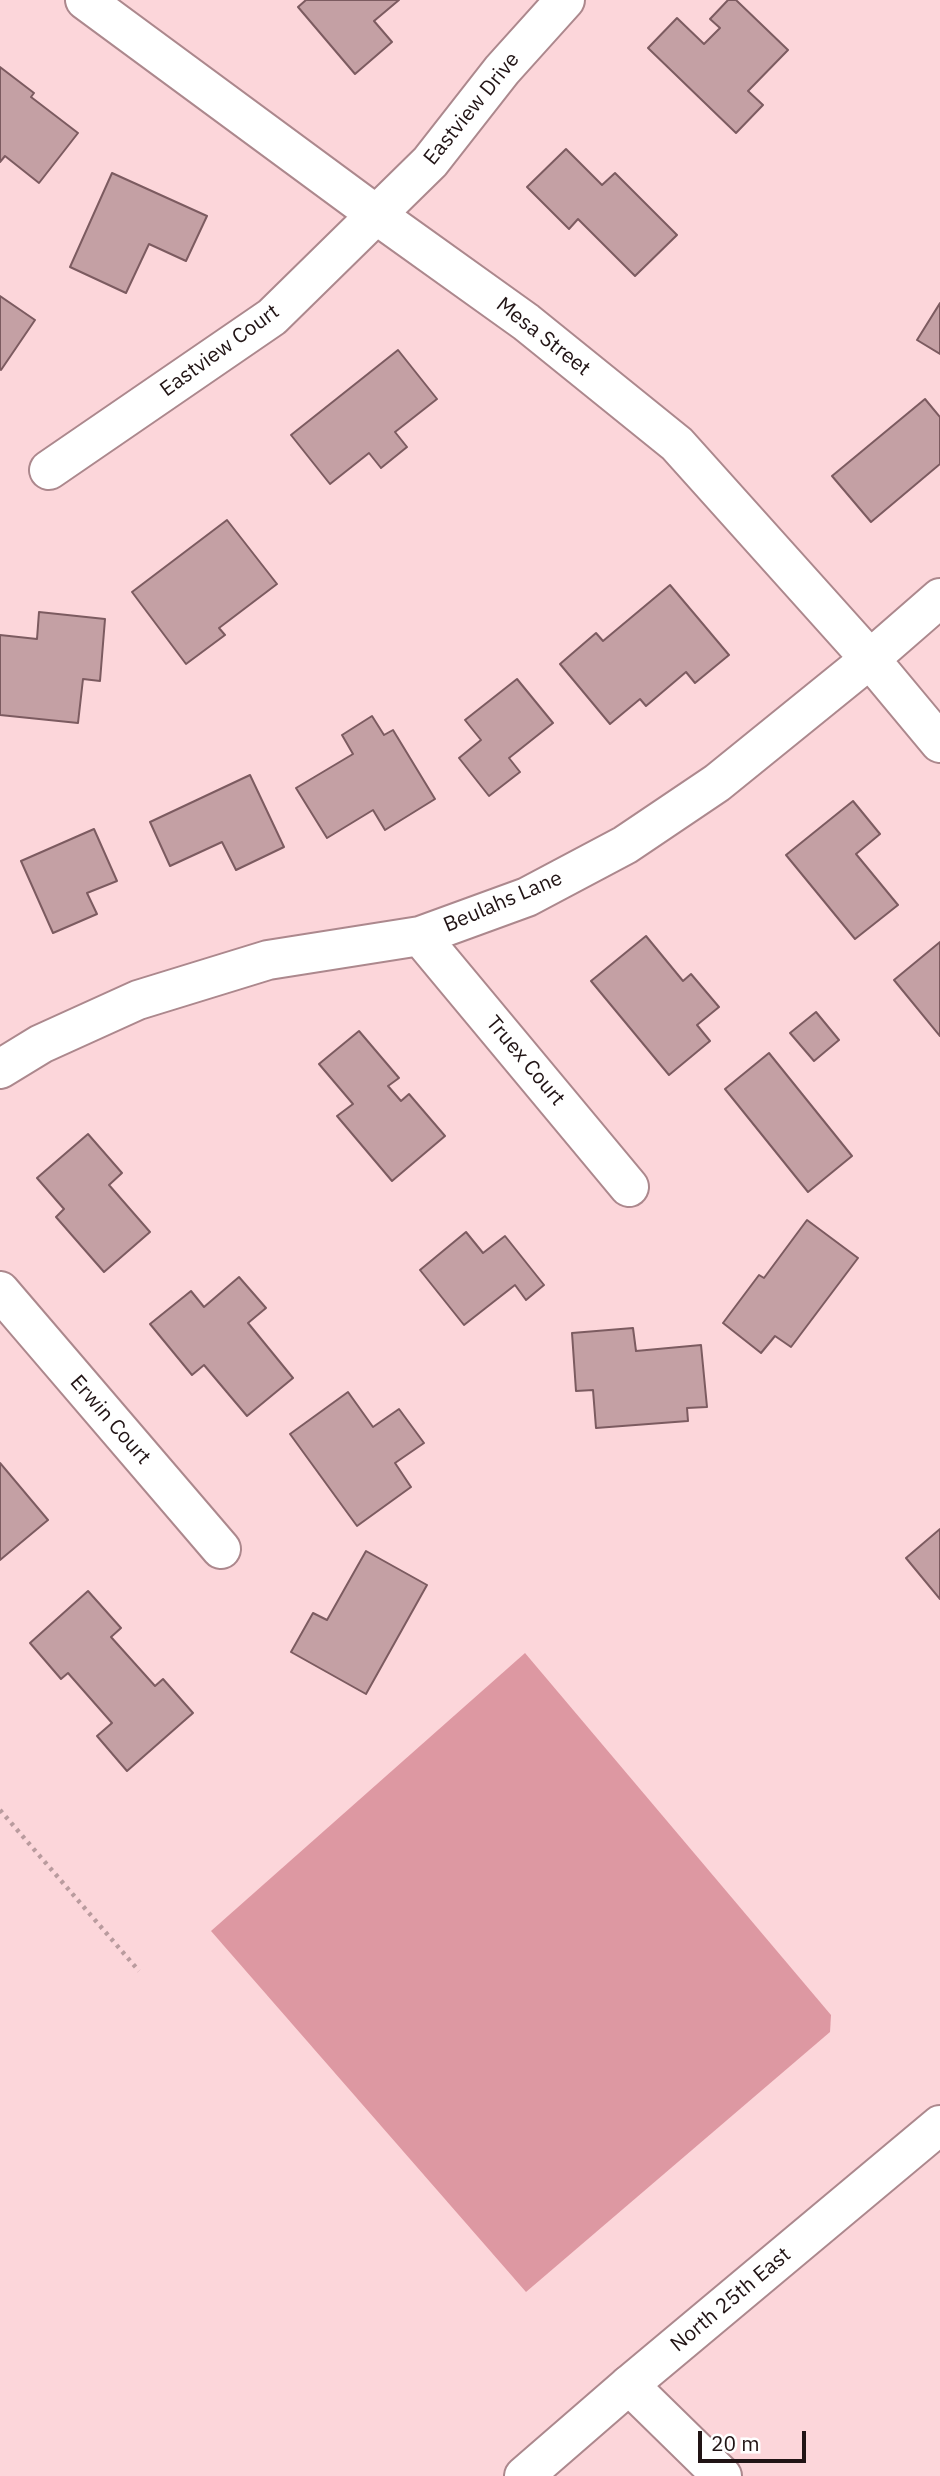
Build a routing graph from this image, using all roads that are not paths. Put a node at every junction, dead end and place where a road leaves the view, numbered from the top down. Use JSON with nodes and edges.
{"nodes":[{"id":1,"x":85,"y":0,"type":"edge"},
{"id":2,"x":565,"y":0,"type":"edge"},
{"id":3,"x":378,"y":216,"type":"junction"},
{"id":4,"x":49,"y":470,"type":"dead end"},
{"id":5,"x":940,"y":598,"type":"edge"},
{"id":6,"x":870,"y":659,"type":"junction"},
{"id":7,"x":940,"y":743,"type":"edge"},
{"id":8,"x":420,"y":936,"type":"junction"},
{"id":9,"x":0,"y":1069,"type":"edge"},
{"id":10,"x":629,"y":1187,"type":"dead end"},
{"id":11,"x":0,"y":1291,"type":"edge"},
{"id":12,"x":221,"y":1549,"type":"dead end"},
{"id":13,"x":940,"y":2125,"type":"edge"},
{"id":14,"x":629,"y":2385,"type":"junction"},
{"id":15,"x":524,"y":2476,"type":"edge"},
{"id":16,"x":722,"y":2476,"type":"edge"}],
"edges":[{"from":1,"to":3,"type":"street","name":"Mesa Street"},
{"from":2,"to":3,"type":"street","name":"Eastview Drive"},
{"from":3,"to":4,"type":"street","name":"Eastview Court"},
{"from":3,"to":6,"type":"street","name":"Mesa Street"},
{"from":5,"to":6,"type":"street","name":"Beulahs Lane"},
{"from":6,"to":7,"type":"street","name":"Mesa Street"},
{"from":6,"to":8,"type":"street","name":"Beulahs Lane"},
{"from":8,"to":9,"type":"street","name":"Beulahs Lane"},
{"from":8,"to":10,"type":"street","name":"Truex Court"},
{"from":11,"to":12,"type":"street","name":"Erwin Court"},
{"from":13,"to":14,"type":"street","name":"North 25th East"},
{"from":14,"to":15,"type":"street","name":"North 25th East"},
{"from":14,"to":16,"type":"street"}]}
